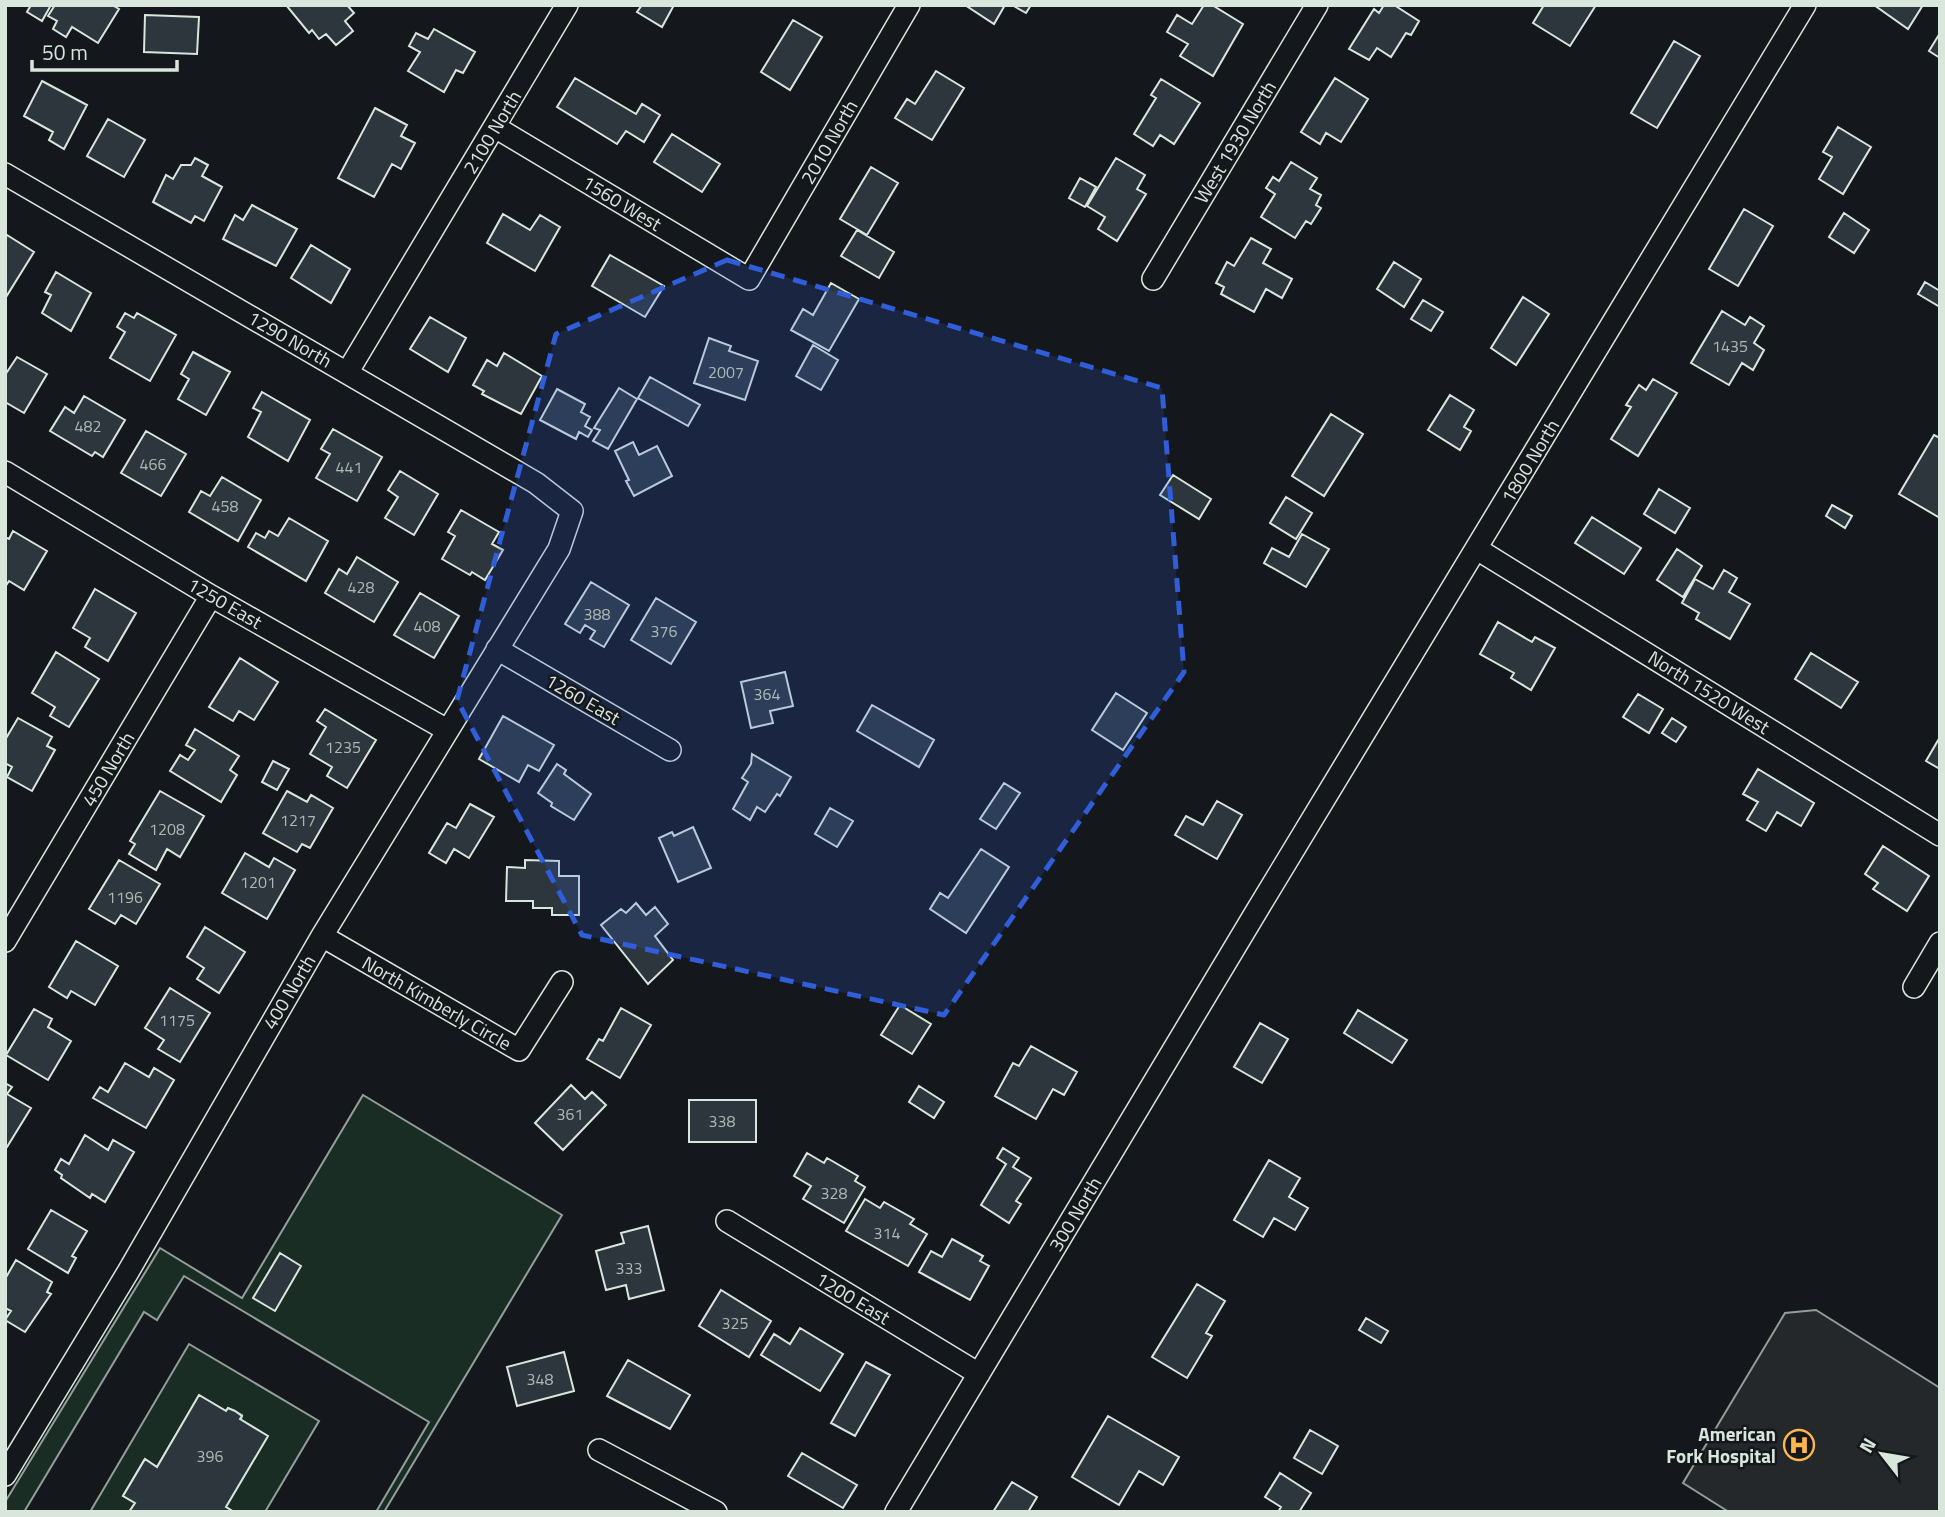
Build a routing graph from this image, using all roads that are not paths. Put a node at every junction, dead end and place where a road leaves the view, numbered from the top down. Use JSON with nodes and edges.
{"nodes":[{"id":1,"x":567,"y":5,"type":"edge"},
{"id":2,"x":909,"y":5,"type":"edge"},
{"id":3,"x":1317,"y":5,"type":"edge"},
{"id":4,"x":1805,"y":5,"type":"edge"},
{"id":5,"x":495,"y":127,"type":"junction"},
{"id":6,"x":5,"y":174,"type":"edge"},
{"id":7,"x":749,"y":279,"type":"joint"},
{"id":8,"x":1153,"y":279,"type":"dead end"},
{"id":9,"x":347,"y":373,"type":"junction"},
{"id":10,"x":5,"y":472,"type":"edge"},
{"id":11,"x":572,"y":510,"type":"joint"},
{"id":12,"x":1477,"y":549,"type":"junction"},
{"id":13,"x":211,"y":596,"type":"junction"},
{"id":14,"x":497,"y":649,"type":"junction"},
{"id":15,"x":447,"y":730,"type":"junction"},
{"id":16,"x":670,"y":750,"type":"dead end"},
{"id":17,"x":1940,"y":835,"type":"edge"},
{"id":18,"x":1254,"y":916,"type":"joint"},
{"id":19,"x":322,"y":936,"type":"junction"},
{"id":20,"x":5,"y":941,"type":"edge"},
{"id":21,"x":1940,"y":943,"type":"edge"},
{"id":22,"x":562,"y":982,"type":"dead end"},
{"id":23,"x":1914,"y":987,"type":"dead end"},
{"id":24,"x":727,"y":1221,"type":"dead end"},
{"id":25,"x":979,"y":1374,"type":"junction"},
{"id":26,"x":600,"y":1450,"type":"dead end"},
{"id":27,"x":5,"y":1475,"type":"edge"},
{"id":28,"x":716,"y":1512,"type":"edge"},
{"id":29,"x":896,"y":1512,"type":"edge"}],
"edges":[{"from":1,"to":5,"type":"street","name":"2100 North"},
{"from":2,"to":7,"type":"street","name":"2010 North"},
{"from":3,"to":8,"type":"street","name":"West 1930 North"},
{"from":4,"to":12,"type":"street","name":"1800 North"},
{"from":5,"to":7,"type":"street","name":"1560 West"},
{"from":5,"to":9,"type":"street","name":"2100 North"},
{"from":6,"to":9,"type":"street","name":"1290 North"},
{"from":9,"to":11,"type":"street","name":"1290 North"},
{"from":10,"to":13,"type":"street","name":"1250 East"},
{"from":11,"to":14,"type":"street","name":"400 North"},
{"from":12,"to":17,"type":"street","name":"North 1520 West"},
{"from":12,"to":18,"type":"street","name":"1800 North"},
{"from":13,"to":15,"type":"street","name":"1250 East"},
{"from":13,"to":20,"type":"street","name":"450 North"},
{"from":14,"to":15,"type":"street","name":"400 North"},
{"from":14,"to":16,"type":"street","name":"1260 East"},
{"from":15,"to":19,"type":"street","name":"400 North"},
{"from":18,"to":25,"type":"street","name":"300 North"},
{"from":19,"to":22,"type":"street","name":"North Kimberly Circle"},
{"from":19,"to":27,"type":"street","name":"400 North"},
{"from":21,"to":23,"type":"street"},
{"from":24,"to":25,"type":"street","name":"1200 East"},
{"from":25,"to":29,"type":"street","name":"300 North"},
{"from":26,"to":28,"type":"street"}]}
